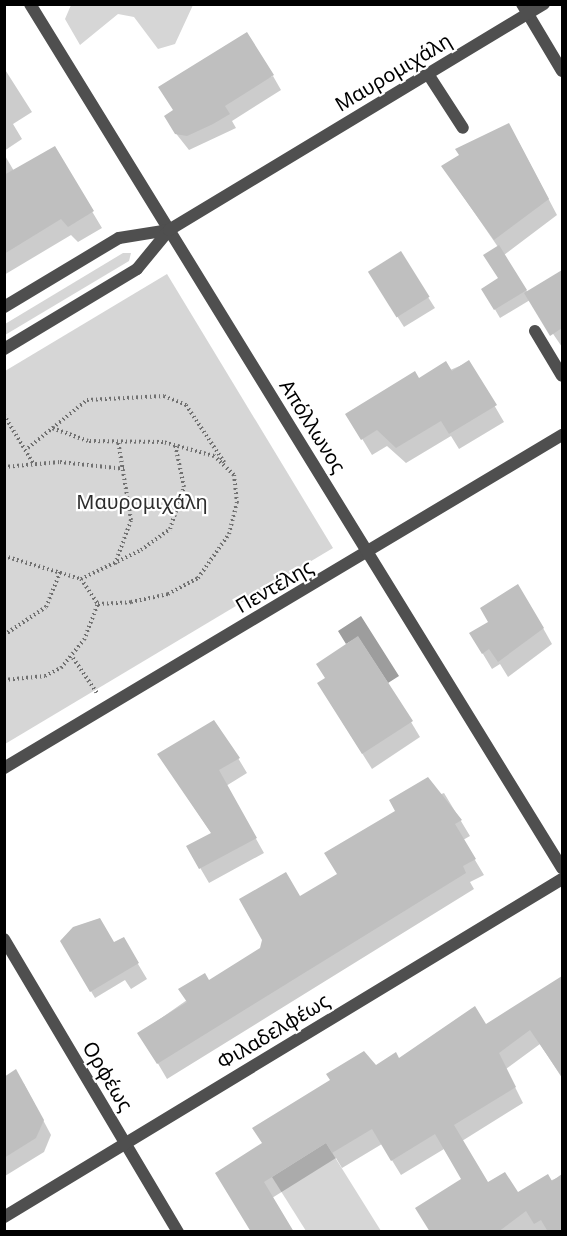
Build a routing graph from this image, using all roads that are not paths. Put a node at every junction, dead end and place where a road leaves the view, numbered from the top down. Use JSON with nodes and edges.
{"nodes":[{"id":1,"x":30,"y":4,"type":"edge"},
{"id":2,"x":544,"y":4,"type":"edge"},
{"id":3,"x":525,"y":9,"type":"edge"},
{"id":4,"x":562,"y":71,"type":"edge"},
{"id":5,"x":428,"y":74,"type":"junction"},
{"id":6,"x":463,"y":128,"type":"dead end"},
{"id":7,"x":169,"y":230,"type":"junction"},
{"id":8,"x":4,"y":307,"type":"edge"},
{"id":9,"x":535,"y":331,"type":"dead end"},
{"id":10,"x":4,"y":349,"type":"edge"},
{"id":11,"x":562,"y":376,"type":"edge"},
{"id":12,"x":562,"y":435,"type":"edge"},
{"id":13,"x":369,"y":554,"type":"junction"},
{"id":14,"x":4,"y":768,"type":"edge"},
{"id":15,"x":562,"y":868,"type":"edge"},
{"id":16,"x":562,"y":879,"type":"edge"},
{"id":17,"x":4,"y":939,"type":"edge"},
{"id":18,"x":125,"y":1143,"type":"junction"},
{"id":19,"x":4,"y":1217,"type":"edge"},
{"id":20,"x":178,"y":1232,"type":"edge"}],
"edges":[{"from":1,"to":7,"type":"street","name":"Απόλλωνος"},
{"from":2,"to":3,"type":"street","name":"Μαυρομιχάλη"},
{"from":3,"to":4,"type":"street"},
{"from":3,"to":5,"type":"street","name":"Μαυρομιχάλη"},
{"from":5,"to":6,"type":"street"},
{"from":5,"to":7,"type":"street","name":"Μαυρομιχάλη"},
{"from":7,"to":8,"type":"street","name":"Μαυρομιχάλη"},
{"from":7,"to":10,"type":"street","name":"Μαυρομιχάλη"},
{"from":7,"to":13,"type":"street","name":"Απόλλωνος"},
{"from":9,"to":11,"type":"street"},
{"from":12,"to":13,"type":"street","name":"Πεντέλης"},
{"from":13,"to":14,"type":"street","name":"Πεντέλης"},
{"from":13,"to":15,"type":"street","name":"Απόλλωνος"},
{"from":16,"to":18,"type":"street","name":"Φιλαδελφέως"},
{"from":17,"to":18,"type":"street","name":"Ορφέως"},
{"from":18,"to":19,"type":"street","name":"Φιλαδελφέως"},
{"from":18,"to":20,"type":"street","name":"Ορφέως"}]}
